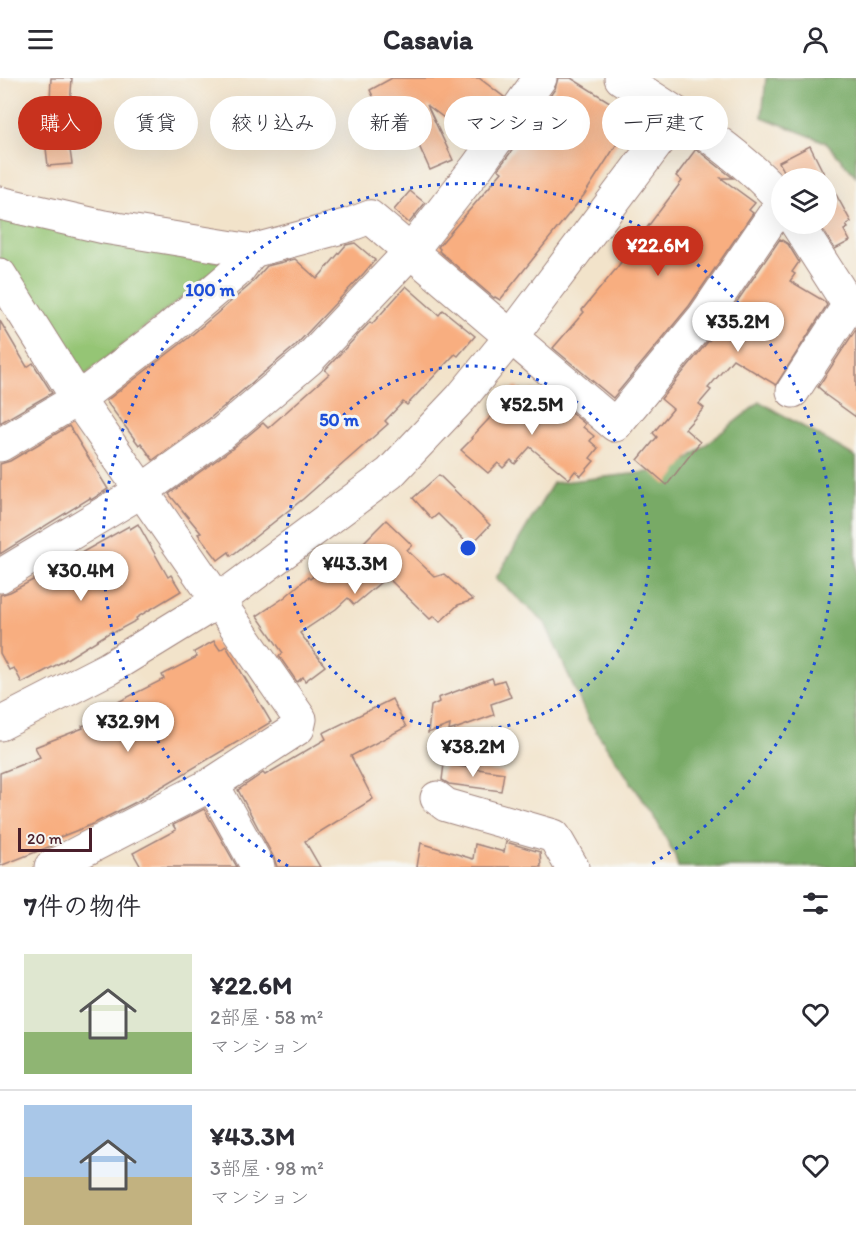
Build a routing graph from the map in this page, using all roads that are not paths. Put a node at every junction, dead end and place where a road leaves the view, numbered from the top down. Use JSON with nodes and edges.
{"nodes":[{"id":1,"x":540,"y":78,"type":"edge"},
{"id":2,"x":621,"y":78,"type":"edge"},
{"id":3,"x":649,"y":96,"type":"edge"},
{"id":4,"x":652,"y":150,"type":"edge"},
{"id":5,"x":725,"y":150,"type":"edge"},
{"id":6,"x":771,"y":188,"type":"edge"},
{"id":7,"x":0,"y":203,"type":"edge"},
{"id":8,"x":771,"y":217,"type":"edge"},
{"id":9,"x":803,"y":234,"type":"edge"},
{"id":10,"x":252,"y":250,"type":"junction"},
{"id":11,"x":411,"y":251,"type":"junction"},
{"id":12,"x":5,"y":295,"type":"edge"},
{"id":13,"x":511,"y":337,"type":"junction"},
{"id":14,"x":793,"y":391,"type":"dead end"},
{"id":15,"x":78,"y":399,"type":"junction"},
{"id":16,"x":0,"y":445,"type":"edge"},
{"id":17,"x":143,"y":490,"type":"junction"},
{"id":18,"x":0,"y":576,"type":"edge"},
{"id":19,"x":218,"y":601,"type":"junction"},
{"id":20,"x":0,"y":724,"type":"edge"},
{"id":21,"x":212,"y":784,"type":"junction"},
{"id":22,"x":437,"y":798,"type":"dead end"},
{"id":23,"x":51,"y":867,"type":"edge"},
{"id":24,"x":258,"y":867,"type":"edge"},
{"id":25,"x":572,"y":867,"type":"edge"}],
"edges":[{"from":1,"to":11,"type":"street"},
{"from":2,"to":3,"type":"street"},
{"from":4,"to":13,"type":"street"},
{"from":5,"to":6,"type":"street"},
{"from":7,"to":10,"type":"street"},
{"from":8,"to":13,"type":"street"},
{"from":9,"to":14,"type":"street"},
{"from":10,"to":11,"type":"street"},
{"from":10,"to":15,"type":"street"},
{"from":11,"to":13,"type":"street"},
{"from":11,"to":17,"type":"street"},
{"from":12,"to":15,"type":"street"},
{"from":13,"to":19,"type":"street"},
{"from":15,"to":16,"type":"street"},
{"from":15,"to":17,"type":"street"},
{"from":17,"to":18,"type":"street"},
{"from":17,"to":19,"type":"street"},
{"from":19,"to":20,"type":"street"},
{"from":19,"to":21,"type":"street"},
{"from":21,"to":23,"type":"street"},
{"from":21,"to":24,"type":"street"},
{"from":22,"to":25,"type":"street"}]}
